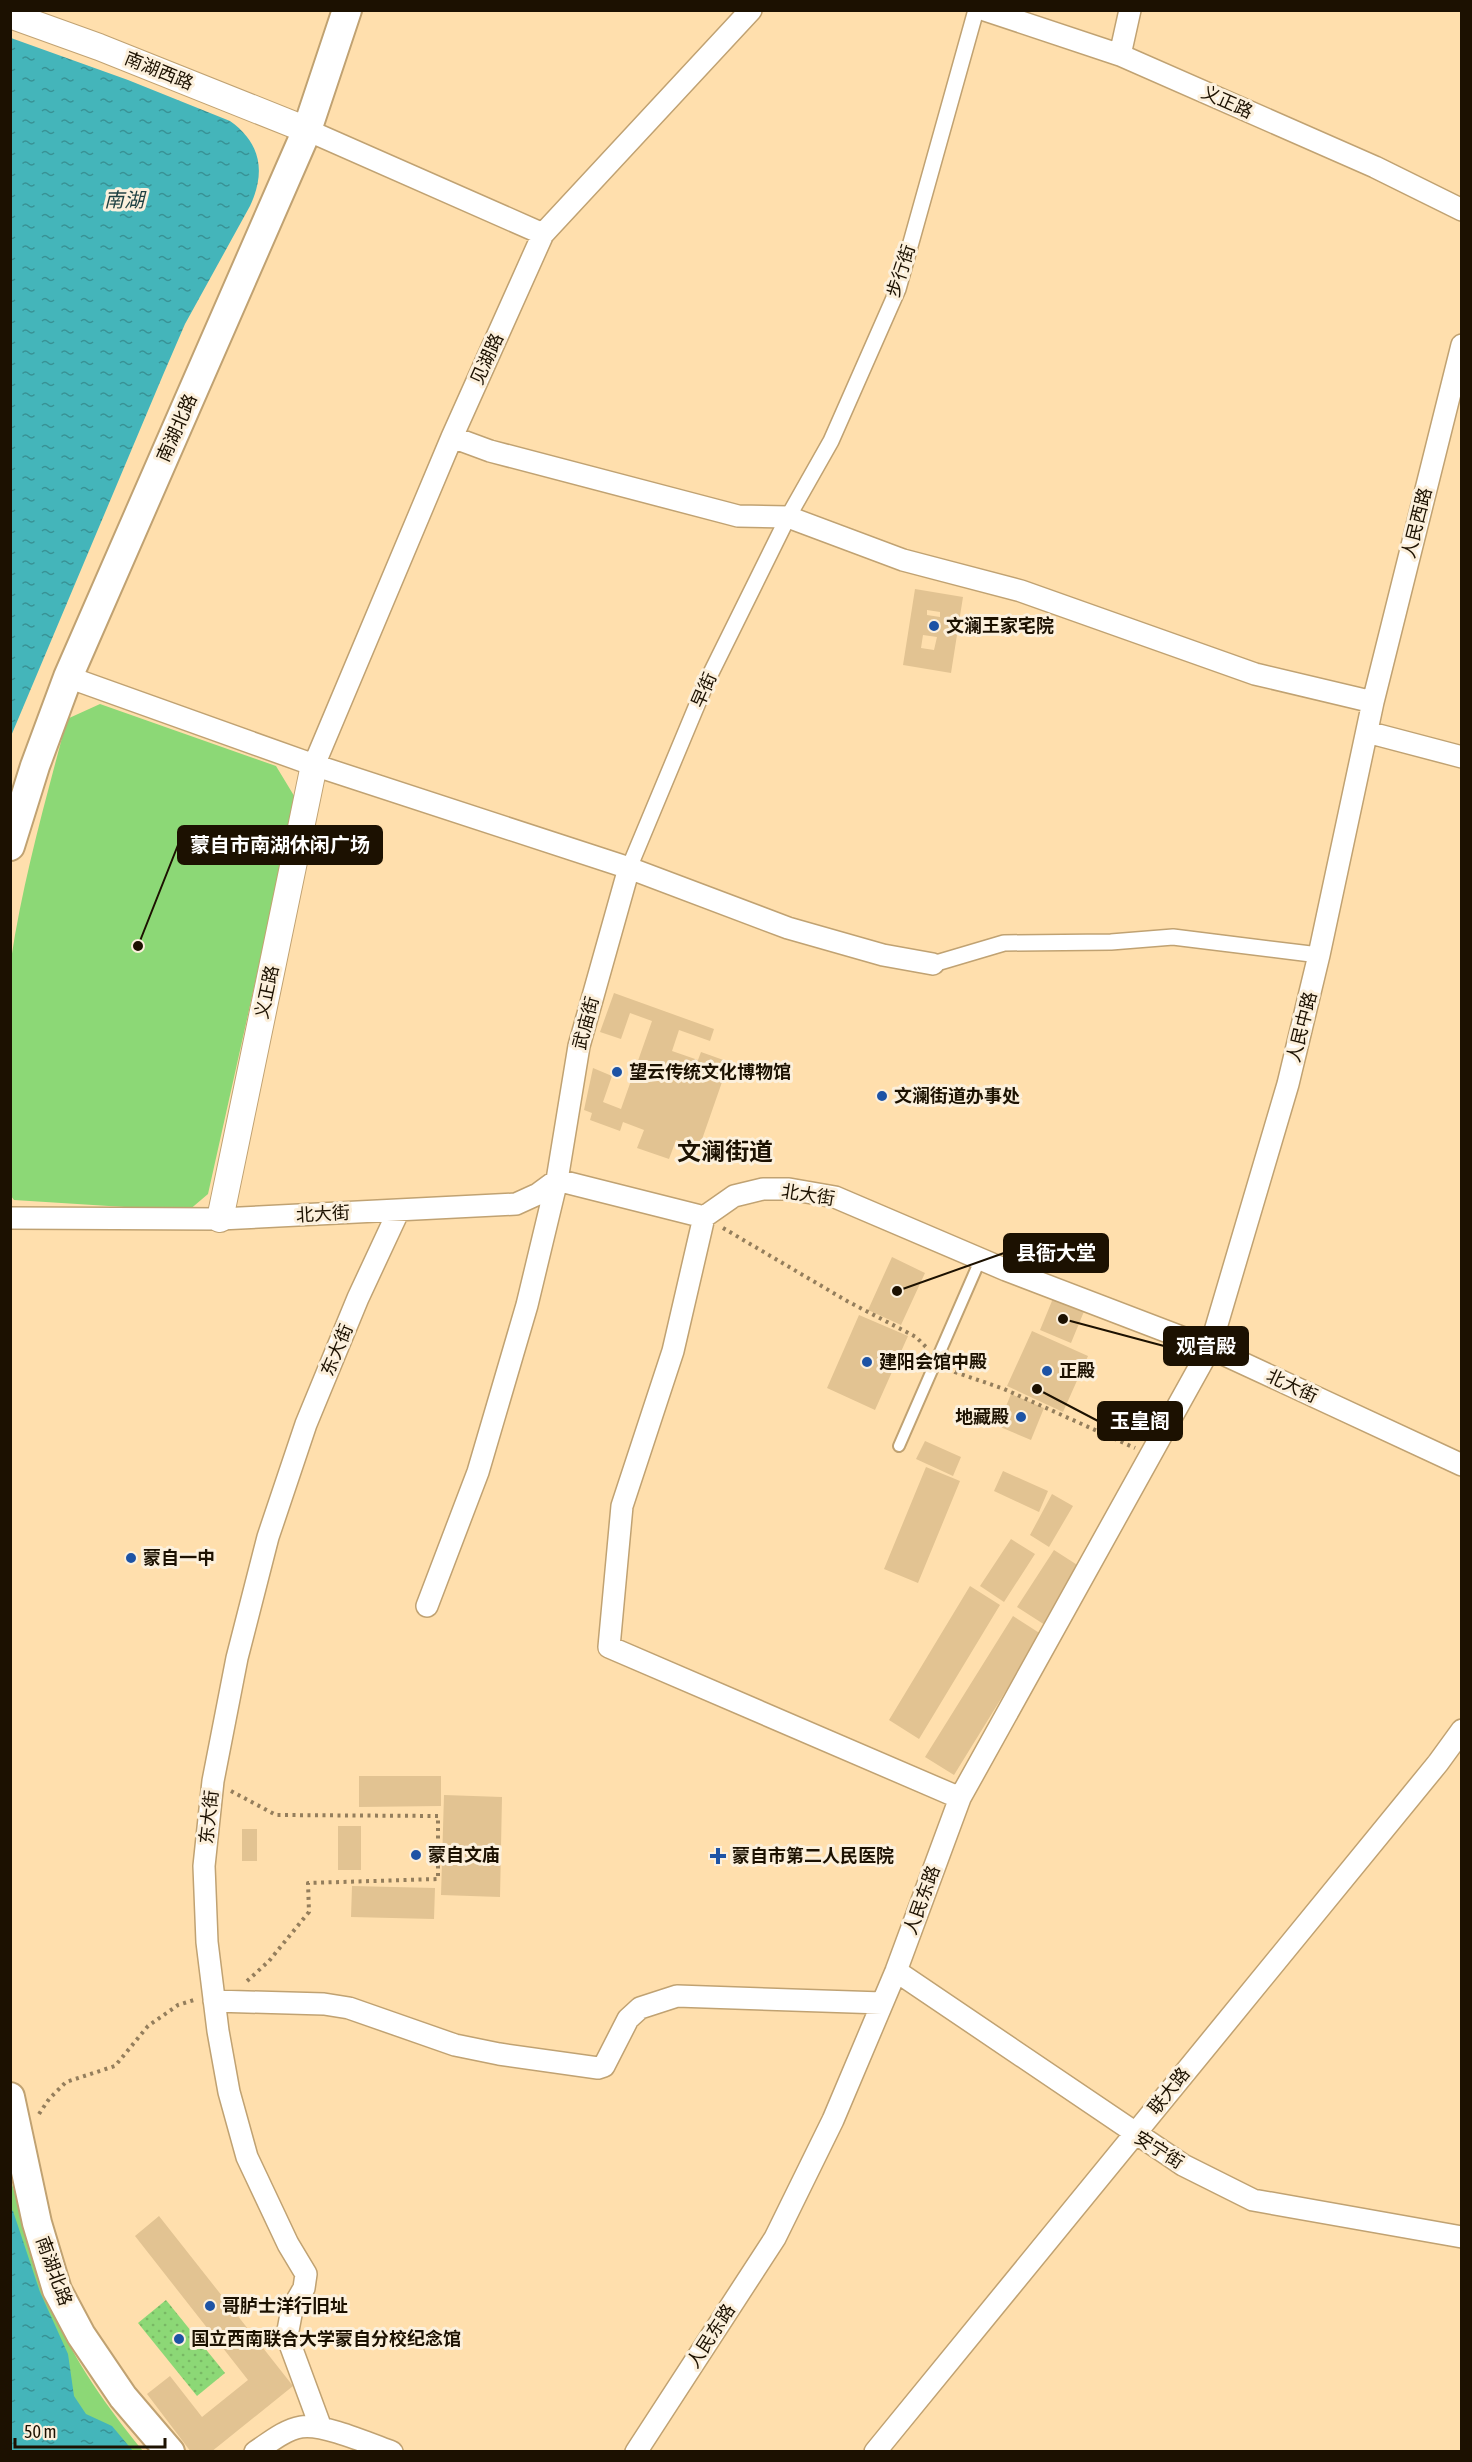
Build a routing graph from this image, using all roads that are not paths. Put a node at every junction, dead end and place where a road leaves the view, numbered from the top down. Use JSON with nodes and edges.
{"nodes":[{"id":1,"x":347,"y":10,"type":"edge"},
{"id":2,"x":751,"y":10,"type":"edge"},
{"id":3,"x":976,"y":10,"type":"edge"},
{"id":4,"x":985,"y":10,"type":"edge"},
{"id":5,"x":1130,"y":10,"type":"edge"},
{"id":6,"x":10,"y":15,"type":"edge"},
{"id":7,"x":1120,"y":55,"type":"junction"},
{"id":8,"x":307,"y":130,"type":"junction"},
{"id":9,"x":1461,"y":210,"type":"edge"},
{"id":10,"x":543,"y":234,"type":"junction"},
{"id":11,"x":1461,"y":345,"type":"edge"},
{"id":12,"x":452,"y":437,"type":"junction"},
{"id":13,"x":788,"y":517,"type":"junction"},
{"id":14,"x":68,"y":677,"type":"junction"},
{"id":15,"x":1373,"y":702,"type":"junction"},
{"id":16,"x":1367,"y":732,"type":"junction"},
{"id":17,"x":1461,"y":757,"type":"edge"},
{"id":18,"x":314,"y":765,"type":"junction"},
{"id":19,"x":10,"y":846,"type":"edge"},
{"id":20,"x":629,"y":868,"type":"junction"},
{"id":21,"x":1319,"y":955,"type":"junction"},
{"id":22,"x":933,"y":964,"type":"joint"},
{"id":23,"x":557,"y":1180,"type":"junction"},
{"id":24,"x":399,"y":1210,"type":"junction"},
{"id":25,"x":704,"y":1217,"type":"junction"},
{"id":26,"x":10,"y":1218,"type":"edge"},
{"id":27,"x":220,"y":1219,"type":"junction"},
{"id":28,"x":981,"y":1258,"type":"junction"},
{"id":29,"x":1210,"y":1348,"type":"junction"},
{"id":30,"x":898,"y":1446,"type":"dead end"},
{"id":31,"x":1461,"y":1465,"type":"edge"},
{"id":32,"x":427,"y":1606,"type":"dead end"},
{"id":33,"x":1461,"y":1730,"type":"edge"},
{"id":34,"x":960,"y":1798,"type":"junction"},
{"id":35,"x":896,"y":1971,"type":"junction"},
{"id":36,"x":214,"y":1998,"type":"junction"},
{"id":37,"x":882,"y":2003,"type":"junction"},
{"id":38,"x":10,"y":2097,"type":"edge"},
{"id":39,"x":1135,"y":2134,"type":"junction"},
{"id":40,"x":1461,"y":2237,"type":"edge"},
{"id":41,"x":321,"y":2428,"type":"junction"},
{"id":42,"x":170,"y":2451,"type":"edge"},
{"id":43,"x":255,"y":2451,"type":"edge"},
{"id":44,"x":392,"y":2451,"type":"edge"},
{"id":45,"x":636,"y":2451,"type":"edge"},
{"id":46,"x":875,"y":2451,"type":"edge"}],
"edges":[{"from":1,"to":8,"type":"main road","name":"南湖北路"},
{"from":2,"to":10,"type":"street","name":"见湖路"},
{"from":3,"to":13,"type":"street","name":"步行街"},
{"from":4,"to":7,"type":"street","name":"义正路"},
{"from":5,"to":7,"type":"street"},
{"from":6,"to":8,"type":"street","name":"南湖西路"},
{"from":7,"to":9,"type":"street","name":"义正路"},
{"from":8,"to":10,"type":"street"},
{"from":8,"to":14,"type":"main road","name":"南湖北路"},
{"from":10,"to":12,"type":"street","name":"见湖路"},
{"from":11,"to":15,"type":"street","name":"人民西路"},
{"from":12,"to":13,"type":"street"},
{"from":12,"to":18,"type":"street","name":"见湖路"},
{"from":13,"to":15,"type":"street"},
{"from":13,"to":20,"type":"street","name":"早街"},
{"from":14,"to":18,"type":"street"},
{"from":14,"to":19,"type":"main road","name":"南湖北路"},
{"from":15,"to":16,"type":"street","name":"人民中路"},
{"from":16,"to":17,"type":"street"},
{"from":16,"to":21,"type":"street","name":"人民中路"},
{"from":18,"to":20,"type":"street"},
{"from":18,"to":27,"type":"street","name":"义正路"},
{"from":20,"to":22,"type":"street"},
{"from":20,"to":23,"type":"street","name":"武庙街"},
{"from":21,"to":22,"type":"street"},
{"from":21,"to":29,"type":"street","name":"人民中路"},
{"from":23,"to":24,"type":"street","name":"北大街"},
{"from":23,"to":25,"type":"street"},
{"from":23,"to":32,"type":"street","name":"武庙街"},
{"from":24,"to":27,"type":"street","name":"北大街"},
{"from":24,"to":36,"type":"street","name":"东大街"},
{"from":25,"to":28,"type":"street","name":"北大街"},
{"from":25,"to":34,"type":"street"},
{"from":26,"to":27,"type":"street","name":"北大街"},
{"from":28,"to":29,"type":"street","name":"北大街"},
{"from":28,"to":30,"type":"lane"},
{"from":29,"to":31,"type":"street","name":"北大街"},
{"from":29,"to":34,"type":"street","name":"人民东路"},
{"from":33,"to":39,"type":"street","name":"联大路"},
{"from":34,"to":35,"type":"street","name":"人民东路"},
{"from":35,"to":37,"type":"street","name":"人民东路"},
{"from":35,"to":39,"type":"street","name":"安宁街"},
{"from":36,"to":37,"type":"street"},
{"from":36,"to":41,"type":"street","name":"东大街"},
{"from":37,"to":45,"type":"street","name":"人民东路"},
{"from":38,"to":42,"type":"main road","name":"南湖北路"},
{"from":39,"to":40,"type":"street","name":"安宁街"},
{"from":39,"to":46,"type":"street","name":"联大路"},
{"from":41,"to":43,"type":"street"},
{"from":41,"to":44,"type":"street"}]}
